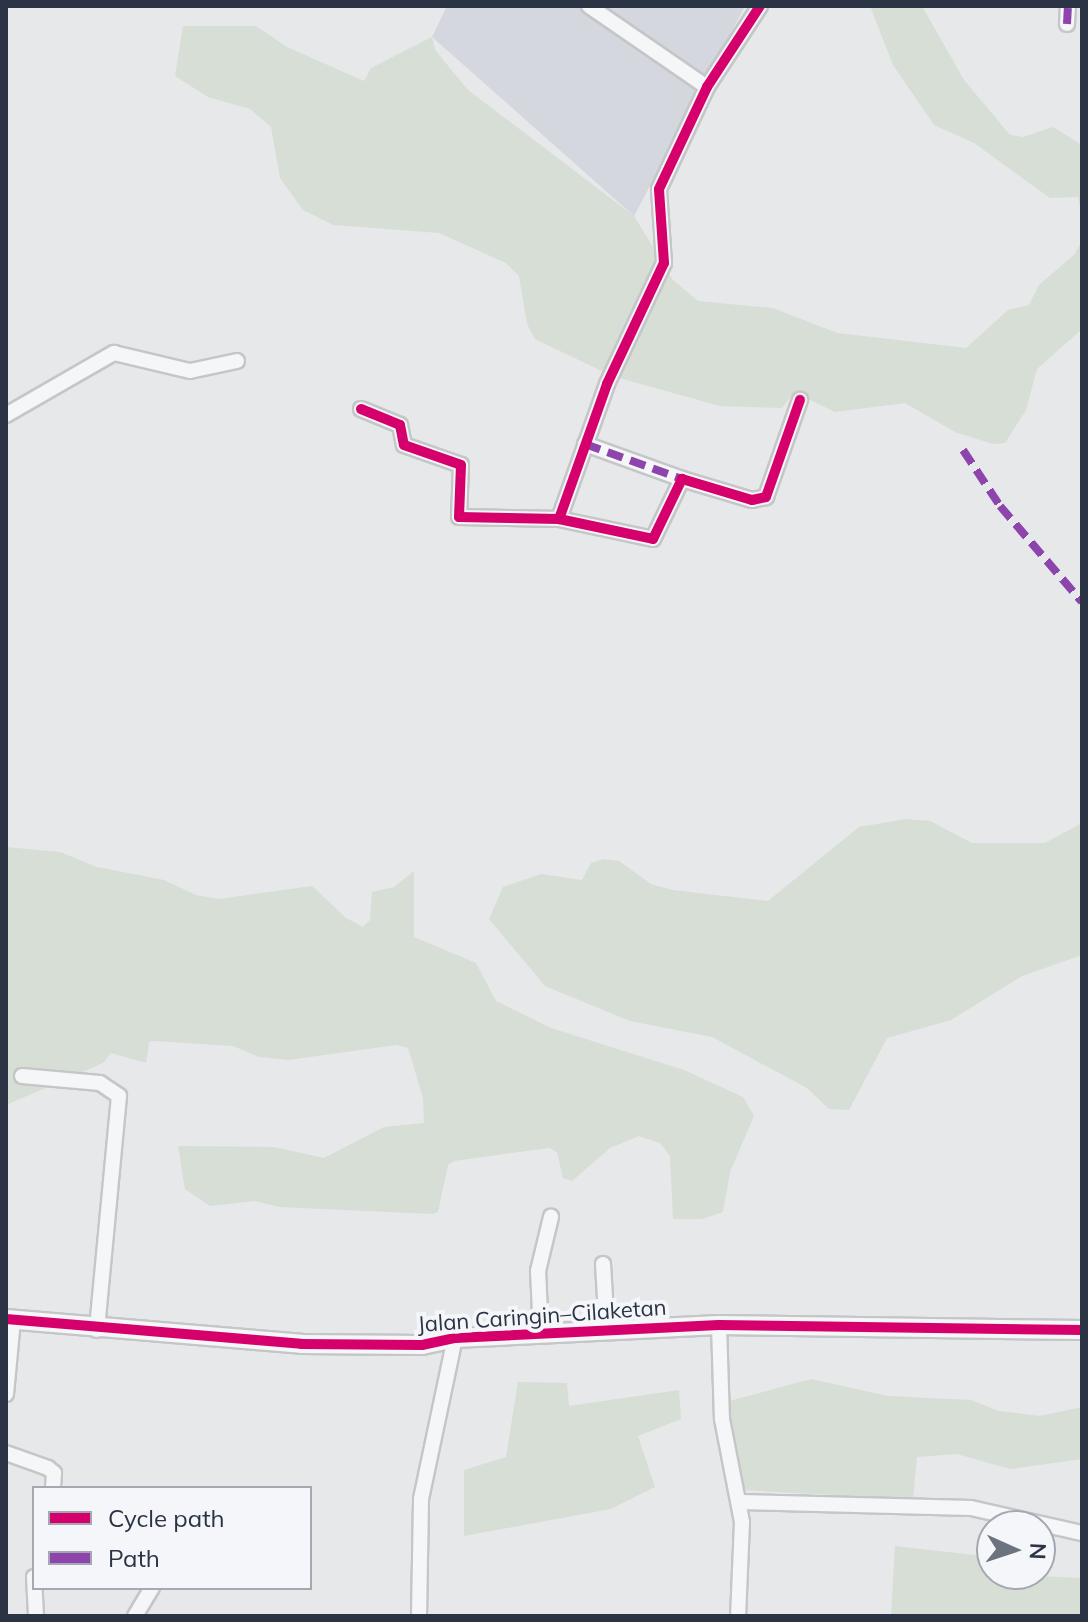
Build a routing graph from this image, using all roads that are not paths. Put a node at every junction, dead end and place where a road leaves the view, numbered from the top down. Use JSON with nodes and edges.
{"nodes":[{"id":1,"x":589,"y":6,"type":"edge"},
{"id":2,"x":760,"y":6,"type":"edge"},
{"id":3,"x":1068,"y":6,"type":"edge"},
{"id":4,"x":1067,"y":24,"type":"dead end"},
{"id":5,"x":707,"y":87,"type":"junction"},
{"id":6,"x":237,"y":361,"type":"dead end"},
{"id":7,"x":800,"y":400,"type":"dead end"},
{"id":8,"x":361,"y":409,"type":"dead end"},
{"id":9,"x":6,"y":415,"type":"edge"},
{"id":10,"x":585,"y":444,"type":"junction"},
{"id":11,"x":682,"y":479,"type":"junction"},
{"id":12,"x":559,"y":519,"type":"junction"},
{"id":13,"x":22,"y":1076,"type":"dead end"},
{"id":14,"x":551,"y":1217,"type":"dead end"},
{"id":15,"x":603,"y":1264,"type":"dead end"},
{"id":16,"x":9,"y":1320,"type":"edge"},
{"id":17,"x":719,"y":1325,"type":"junction"},
{"id":18,"x":97,"y":1330,"type":"junction"},
{"id":19,"x":1082,"y":1330,"type":"edge"},
{"id":20,"x":607,"y":1331,"type":"junction"},
{"id":21,"x":541,"y":1334,"type":"junction"},
{"id":22,"x":455,"y":1338,"type":"junction"},
{"id":23,"x":6,"y":1394,"type":"edge"},
{"id":24,"x":6,"y":1453,"type":"edge"},
{"id":25,"x":53,"y":1486,"type":"edge"},
{"id":26,"x":741,"y":1502,"type":"junction"},
{"id":27,"x":1082,"y":1533,"type":"edge"},
{"id":28,"x":35,"y":1590,"type":"edge"},
{"id":29,"x":151,"y":1590,"type":"edge"},
{"id":30,"x":36,"y":1616,"type":"edge"},
{"id":31,"x":135,"y":1616,"type":"edge"},
{"id":32,"x":419,"y":1616,"type":"edge"},
{"id":33,"x":738,"y":1616,"type":"edge"}],
"edges":[{"from":1,"to":5,"type":"street"},
{"from":2,"to":5,"type":"street"},
{"from":3,"to":4,"type":"street"},
{"from":5,"to":10,"type":"street"},
{"from":6,"to":9,"type":"street"},
{"from":7,"to":11,"type":"street"},
{"from":8,"to":12,"type":"street"},
{"from":10,"to":11,"type":"street"},
{"from":10,"to":12,"type":"street"},
{"from":11,"to":12,"type":"street"},
{"from":13,"to":18,"type":"street"},
{"from":14,"to":21,"type":"street"},
{"from":15,"to":20,"type":"street"},
{"from":16,"to":18,"type":"street","name":"Jalan Caringin–Cilaketan"},
{"from":16,"to":23,"type":"street"},
{"from":17,"to":19,"type":"street","name":"Jalan Caringin–Cilaketan"},
{"from":17,"to":20,"type":"street","name":"Jalan Caringin–Cilaketan"},
{"from":17,"to":26,"type":"street"},
{"from":18,"to":22,"type":"street","name":"Jalan Caringin–Cilaketan"},
{"from":20,"to":21,"type":"street","name":"Jalan Caringin–Cilaketan"},
{"from":21,"to":22,"type":"street","name":"Jalan Caringin–Cilaketan"},
{"from":22,"to":32,"type":"street"},
{"from":24,"to":25,"type":"street"},
{"from":26,"to":27,"type":"street"},
{"from":26,"to":33,"type":"street"},
{"from":28,"to":30,"type":"street"},
{"from":29,"to":31,"type":"street"}]}
